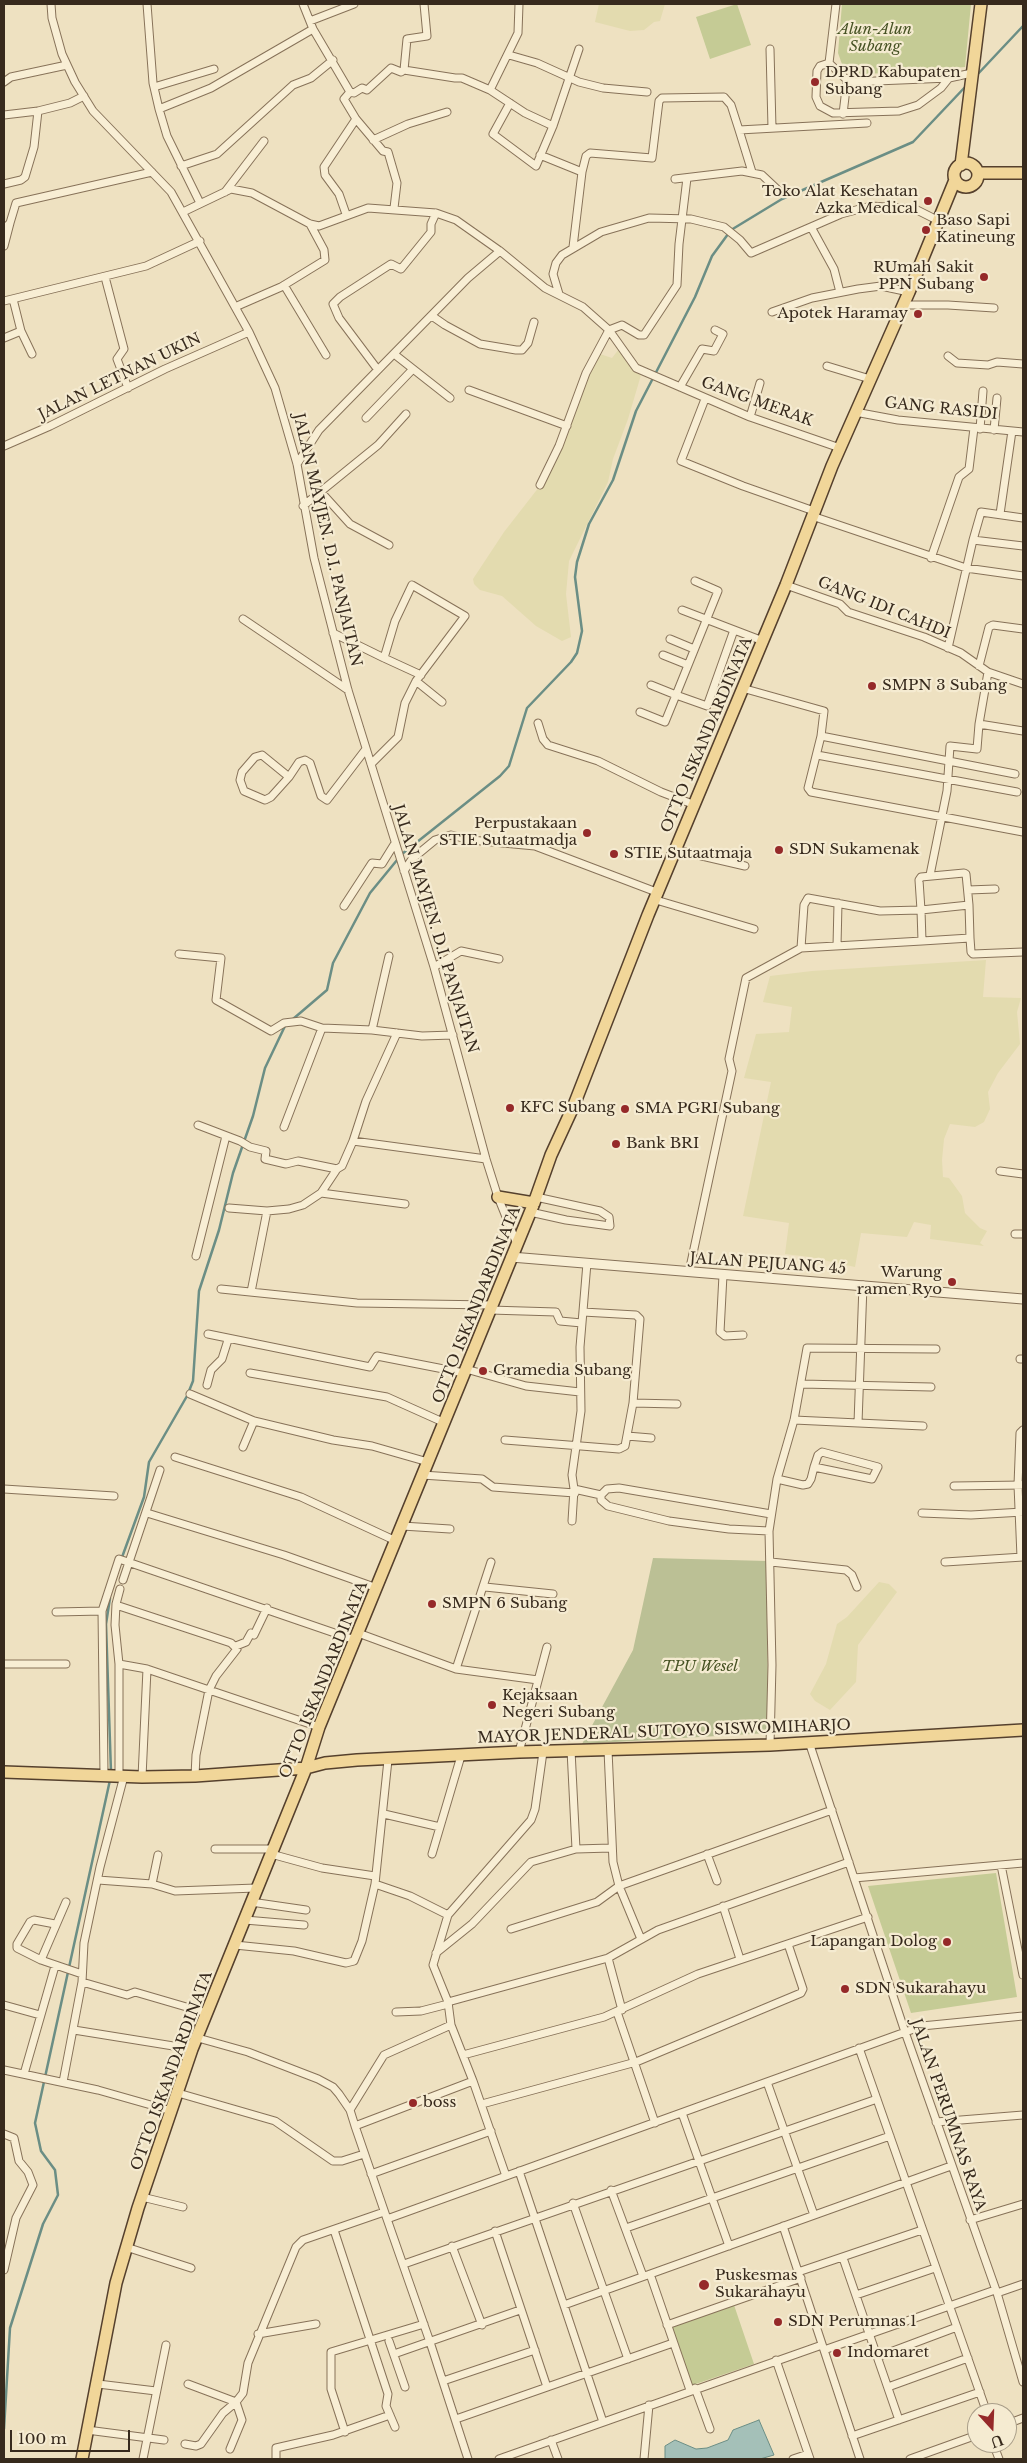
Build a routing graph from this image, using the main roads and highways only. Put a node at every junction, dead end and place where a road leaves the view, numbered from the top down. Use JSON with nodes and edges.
{"nodes":[{"id":1,"x":980,"y":4,"type":"edge"},
{"id":2,"x":961,"y":164,"type":"junction"},
{"id":3,"x":978,"y":173,"type":"junction"},
{"id":4,"x":1023,"y":173,"type":"edge"},
{"id":5,"x":955,"y":180,"type":"junction"},
{"id":6,"x":498,"y":1197,"type":"road end"},
{"id":7,"x":534,"y":1204,"type":"junction"},
{"id":8,"x":1023,"y":1730,"type":"edge"},
{"id":9,"x":306,"y":1768,"type":"junction"},
{"id":10,"x":4,"y":1772,"type":"edge"},
{"id":11,"x":82,"y":2459,"type":"edge"}],
"edges":[{"from":1,"to":2,"type":"main road"},
{"from":2,"to":3,"type":"main road"},
{"from":2,"to":5,"type":"main road"},
{"from":3,"to":4,"type":"main road"},
{"from":3,"to":5,"type":"main road"},
{"from":5,"to":7,"type":"main road","name":"OTTO ISKANDARDINATA"},
{"from":6,"to":7,"type":"main road"},
{"from":7,"to":9,"type":"main road","name":"OTTO ISKANDARDINATA"},
{"from":8,"to":9,"type":"main road","name":"MAYOR JENDERAL SUTOYO SISWOMIHARJO"},
{"from":9,"to":10,"type":"main road","name":"MAYOR JENDERAL SUTOYO SISWOMIHARJO"},
{"from":9,"to":11,"type":"main road","name":"OTTO ISKANDARDINATA"}]}
